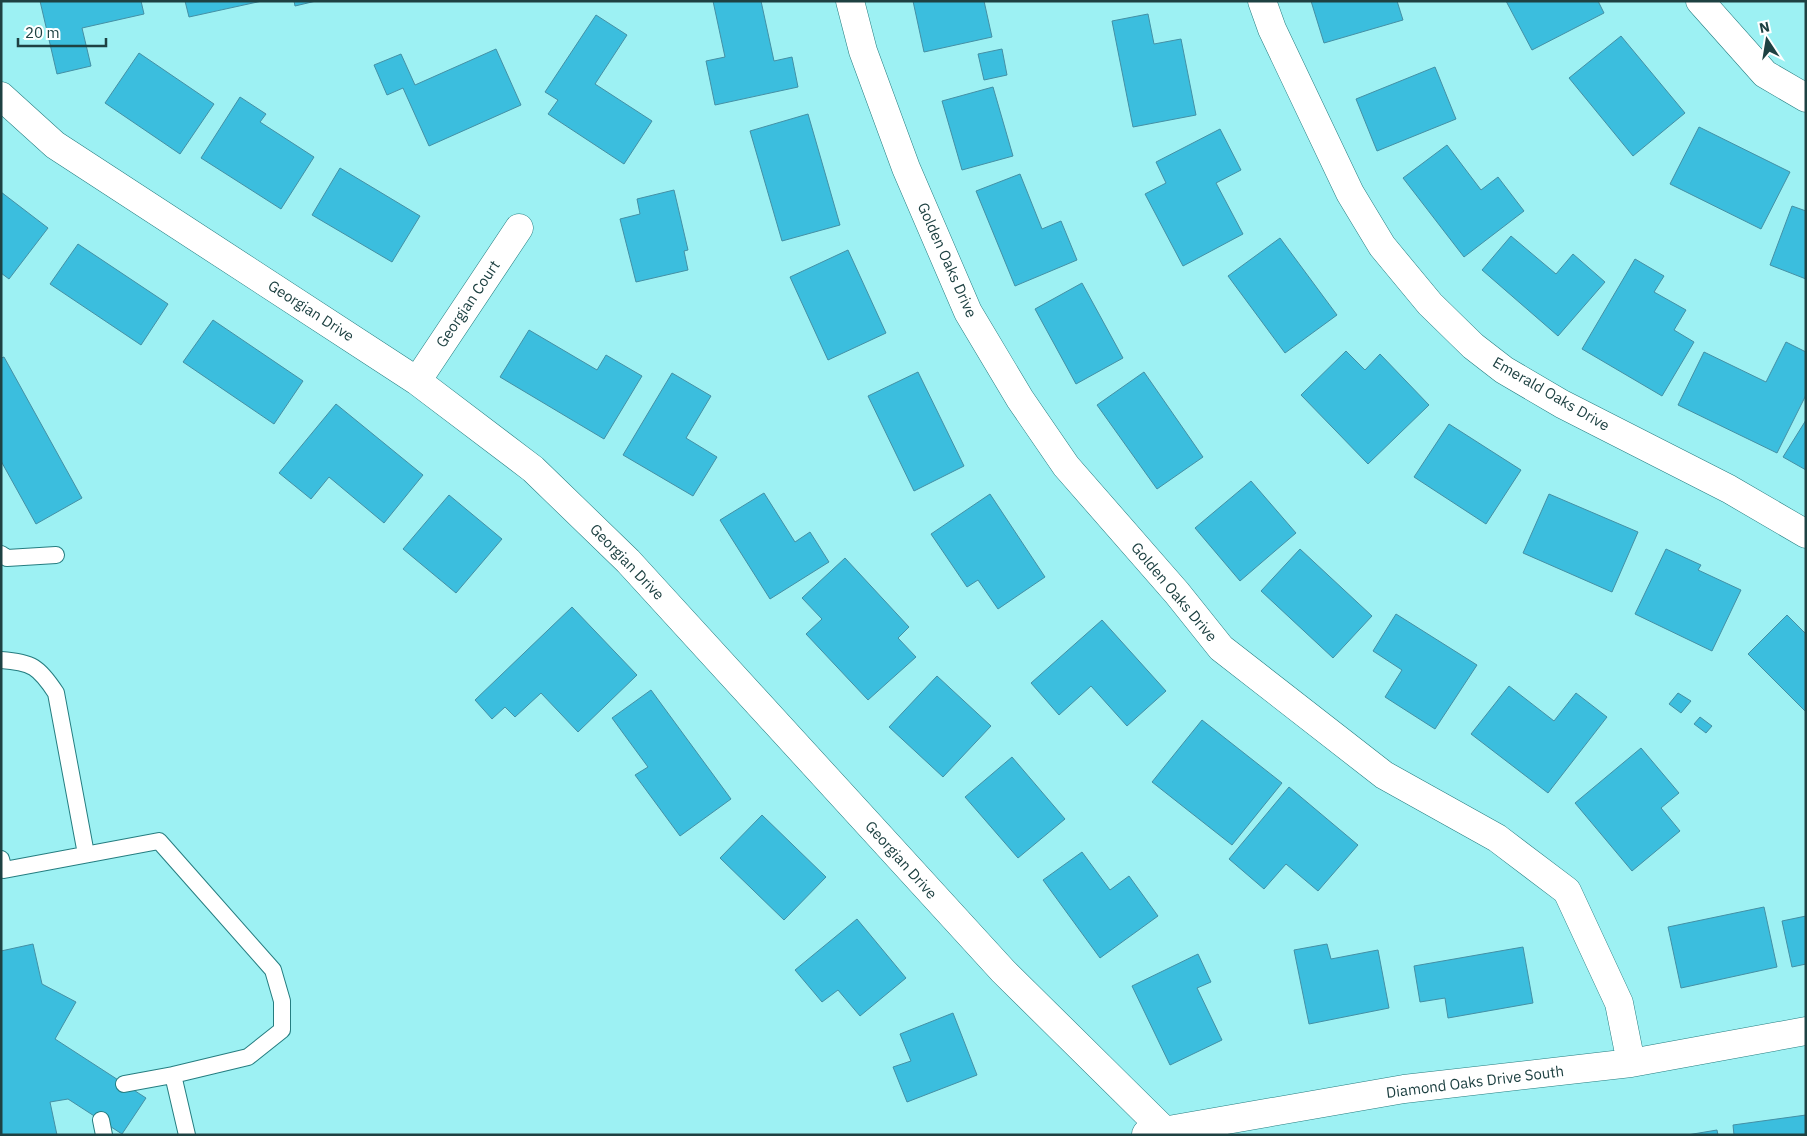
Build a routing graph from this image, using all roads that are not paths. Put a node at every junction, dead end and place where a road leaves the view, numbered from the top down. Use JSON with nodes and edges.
{"nodes":[{"id":1,"x":850,"y":1,"type":"edge"},
{"id":2,"x":1262,"y":1,"type":"edge"},
{"id":3,"x":1700,"y":1,"type":"edge"},
{"id":4,"x":1,"y":96,"type":"edge"},
{"id":5,"x":1806,"y":98,"type":"edge"},
{"id":6,"x":519,"y":228,"type":"dead end"},
{"id":7,"x":418,"y":381,"type":"junction"},
{"id":8,"x":1806,"y":534,"type":"edge"},
{"id":9,"x":1,"y":554,"type":"edge"},
{"id":10,"x":56,"y":555,"type":"dead end"},
{"id":11,"x":1,"y":660,"type":"edge"},
{"id":12,"x":86,"y":854,"type":"junction"},
{"id":13,"x":1,"y":859,"type":"edge"},
{"id":14,"x":1806,"y":1030,"type":"edge"},
{"id":15,"x":1631,"y":1064,"type":"junction"},
{"id":16,"x":173,"y":1075,"type":"junction"},
{"id":17,"x":124,"y":1084,"type":"dead end"},
{"id":18,"x":1154,"y":1132,"type":"edge"},
{"id":19,"x":187,"y":1135,"type":"edge"}],
"edges":[{"from":1,"to":15,"type":"street","name":"Golden Oaks Drive"},
{"from":2,"to":8,"type":"street","name":"Emerald Oaks Drive"},
{"from":3,"to":5,"type":"street"},
{"from":4,"to":7,"type":"street","name":"Georgian Drive"},
{"from":6,"to":7,"type":"street","name":"Georgian Court"},
{"from":7,"to":18,"type":"street","name":"Georgian Drive"},
{"from":9,"to":10,"type":"lane"},
{"from":11,"to":12,"type":"lane"},
{"from":12,"to":13,"type":"lane"},
{"from":12,"to":16,"type":"lane"},
{"from":14,"to":15,"type":"street","name":"Diamond Oaks Drive South"},
{"from":15,"to":18,"type":"street","name":"Diamond Oaks Drive South"},
{"from":16,"to":17,"type":"lane"},
{"from":16,"to":19,"type":"lane"}]}
